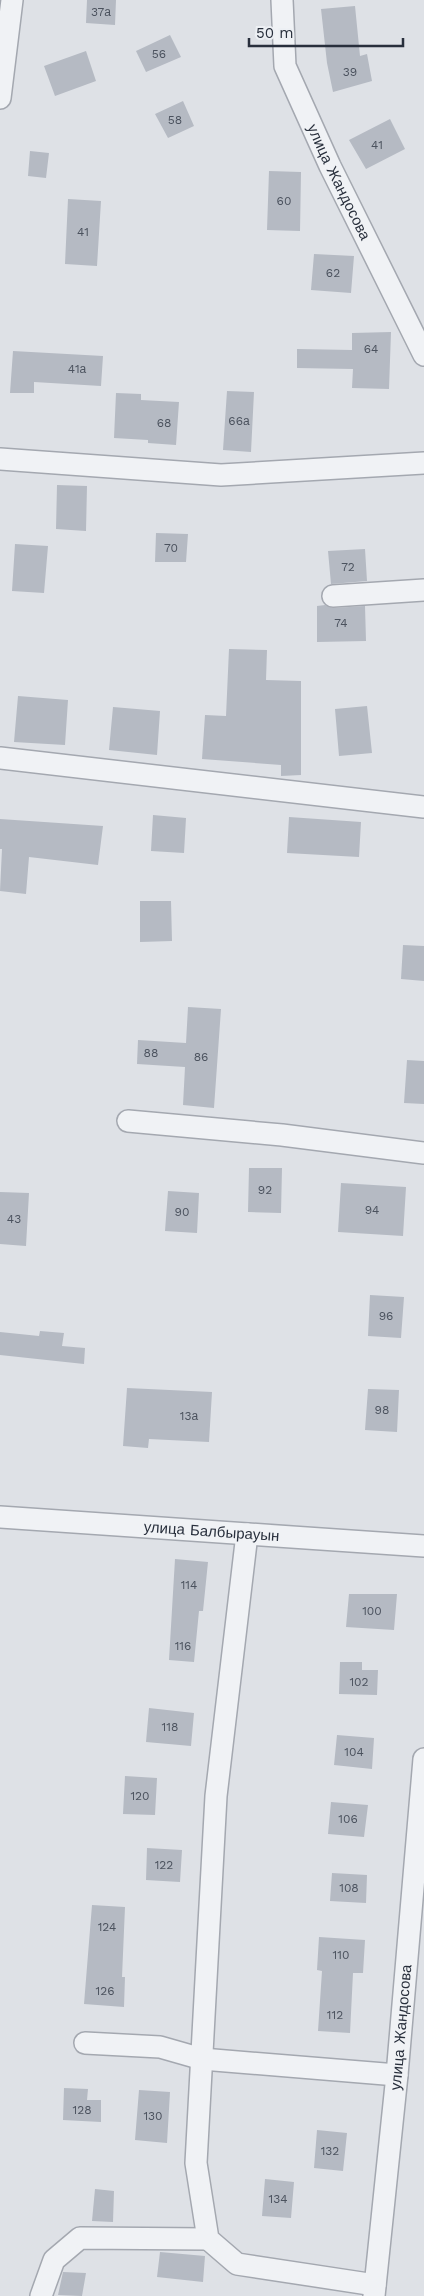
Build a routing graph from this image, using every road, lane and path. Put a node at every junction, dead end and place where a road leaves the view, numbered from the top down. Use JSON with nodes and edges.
{"nodes":[{"id":1,"x":12,"y":0,"type":"edge"},
{"id":2,"x":282,"y":0,"type":"edge"},
{"id":3,"x":0,"y":98,"type":"edge"},
{"id":4,"x":424,"y":355,"type":"edge"},
{"id":5,"x":0,"y":459,"type":"edge"},
{"id":6,"x":424,"y":463,"type":"edge"},
{"id":7,"x":424,"y":590,"type":"edge"},
{"id":8,"x":333,"y":596,"type":"dead end"},
{"id":9,"x":0,"y":758,"type":"edge"},
{"id":10,"x":424,"y":806,"type":"edge"},
{"id":11,"x":128,"y":1121,"type":"dead end"},
{"id":12,"x":424,"y":1153,"type":"edge"},
{"id":13,"x":0,"y":1517,"type":"edge"},
{"id":14,"x":247,"y":1534,"type":"junction"},
{"id":15,"x":424,"y":1546,"type":"edge"},
{"id":16,"x":424,"y":1760,"type":"edge"},
{"id":17,"x":85,"y":2043,"type":"dead end"},
{"id":18,"x":202,"y":2058,"type":"junction"},
{"id":19,"x":397,"y":2075,"type":"junction"},
{"id":20,"x":208,"y":2239,"type":"junction"},
{"id":21,"x":374,"y":2291,"type":"edge"},
{"id":22,"x":41,"y":2296,"type":"edge"}],
"edges":[{"from":1,"to":3,"type":"street"},
{"from":2,"to":4,"type":"street","name":"улица Жандосова"},
{"from":5,"to":6,"type":"street"},
{"from":7,"to":8,"type":"street"},
{"from":9,"to":10,"type":"street"},
{"from":11,"to":12,"type":"street"},
{"from":13,"to":14,"type":"street","name":"улица Балбырауын"},
{"from":14,"to":15,"type":"street","name":"улица Балбырауын"},
{"from":14,"to":18,"type":"street"},
{"from":16,"to":19,"type":"street","name":"улица Жандосова"},
{"from":17,"to":18,"type":"street"},
{"from":18,"to":19,"type":"street"},
{"from":18,"to":20,"type":"street"},
{"from":19,"to":21,"type":"street","name":"улица Жандосова"},
{"from":20,"to":21,"type":"street"},
{"from":20,"to":22,"type":"street"}]}
